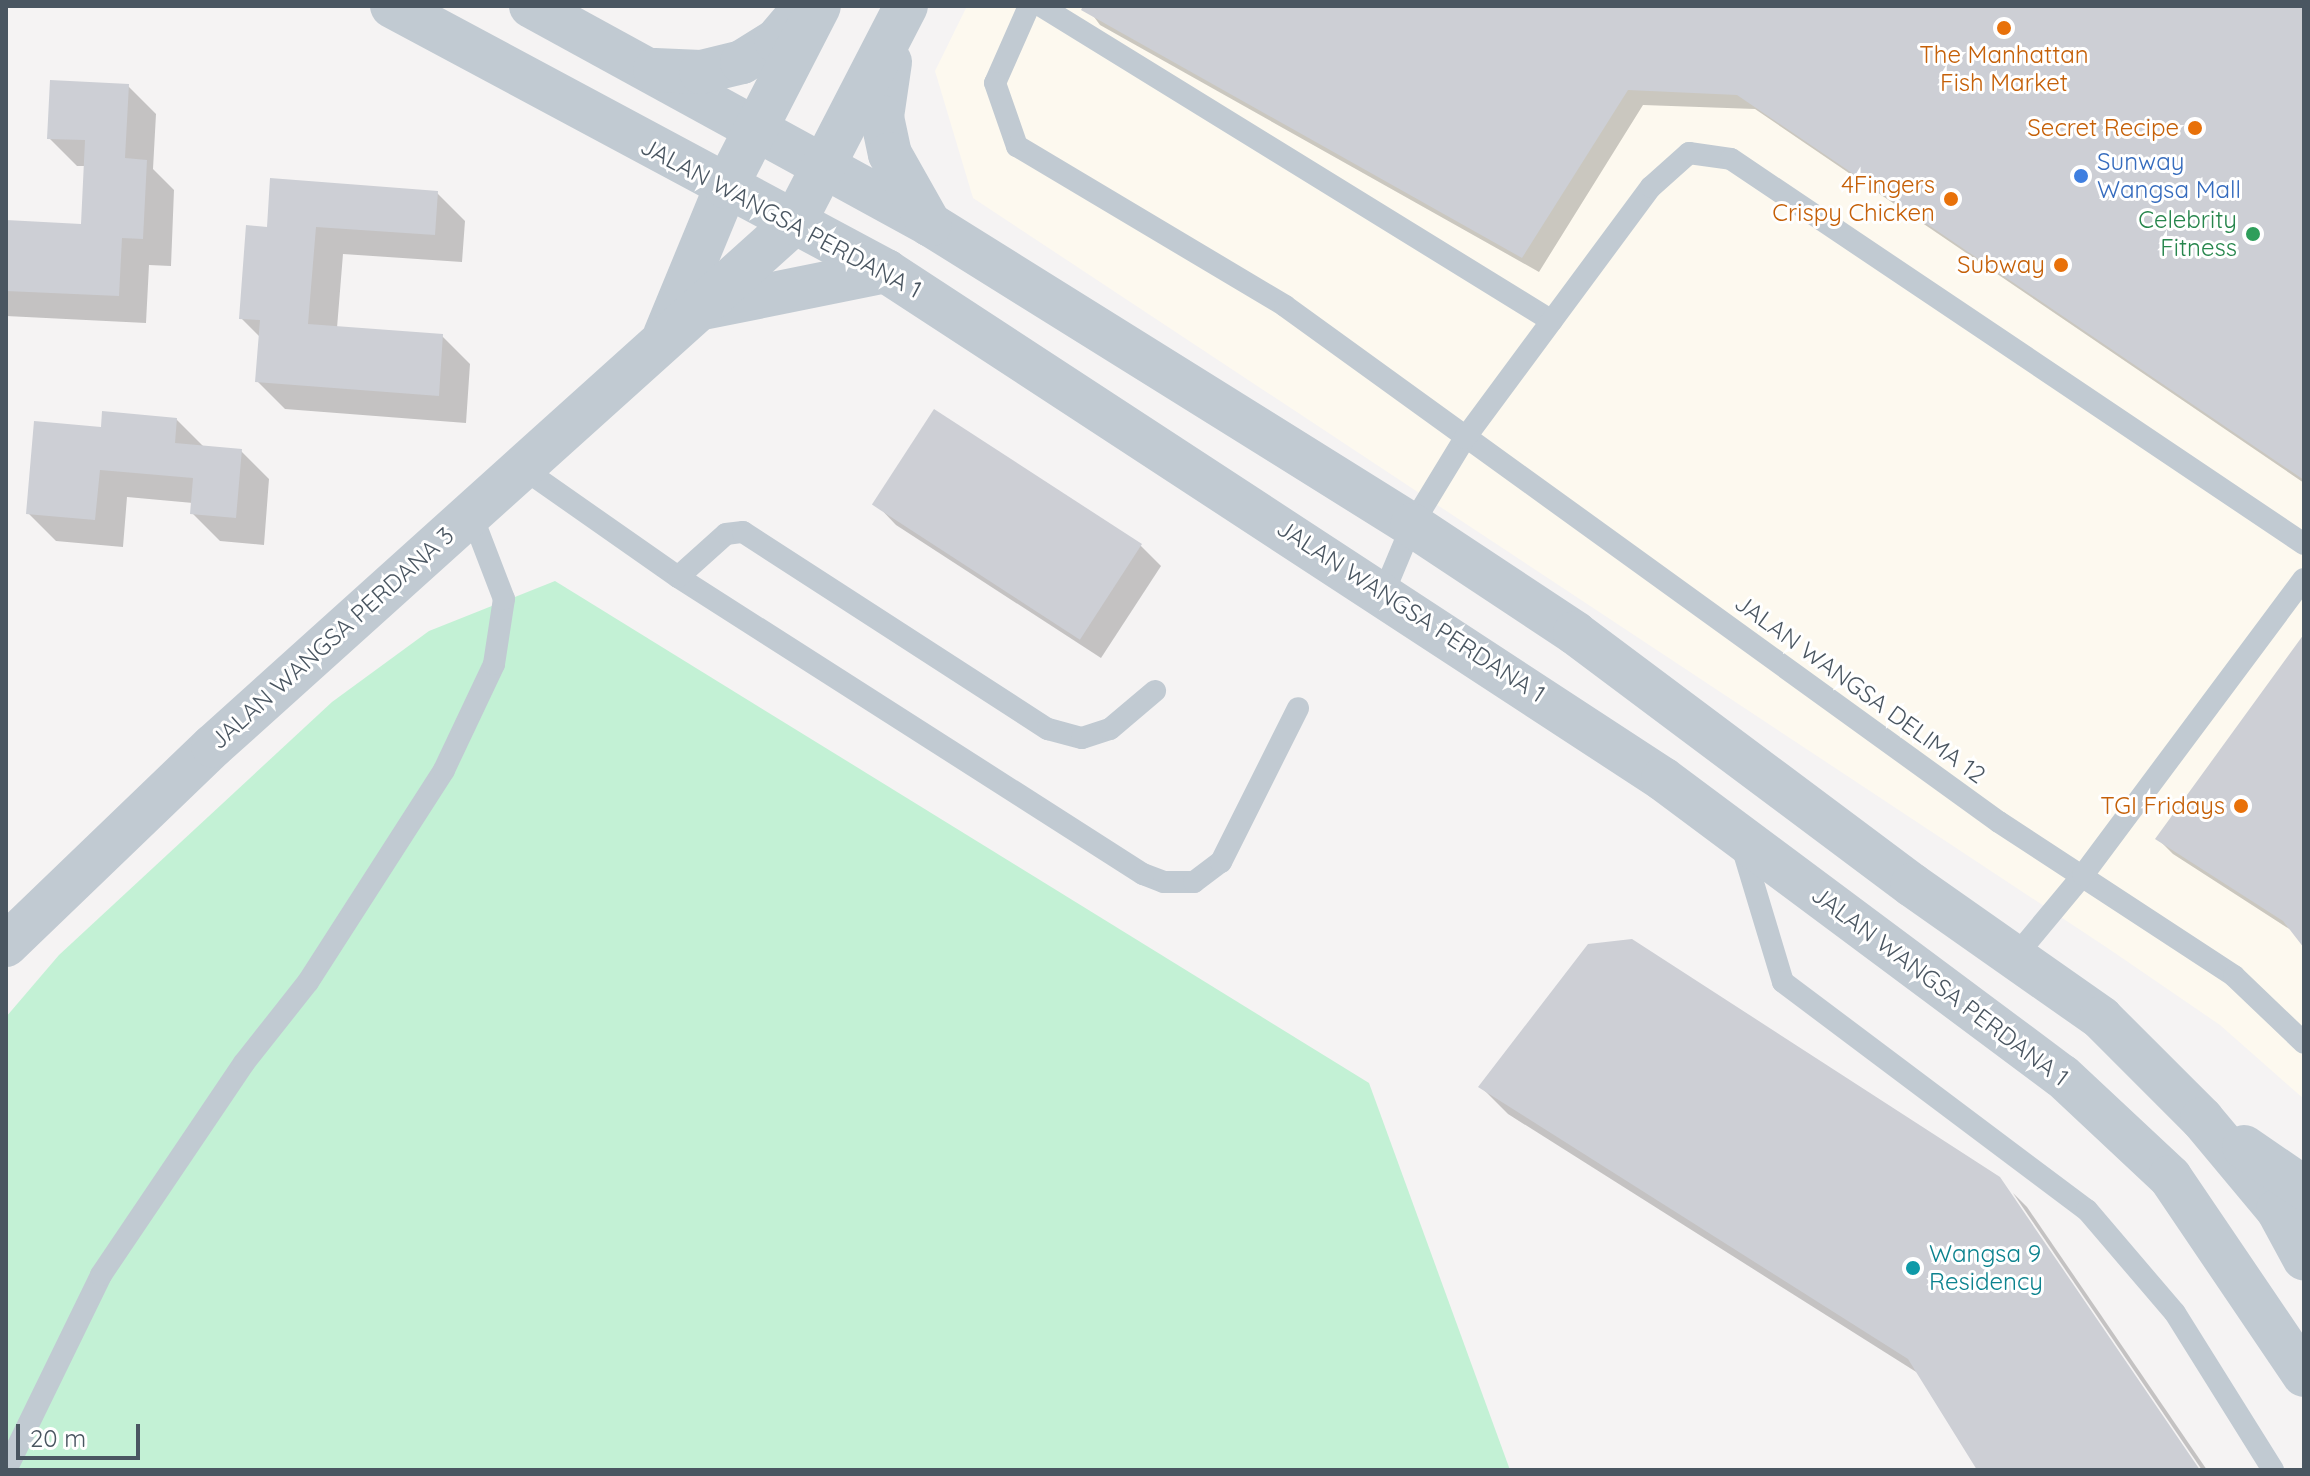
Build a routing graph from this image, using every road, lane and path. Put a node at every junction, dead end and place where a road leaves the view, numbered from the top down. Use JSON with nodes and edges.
{"nodes":[{"id":1,"x":392,"y":6,"type":"edge"},
{"id":2,"x":531,"y":6,"type":"edge"},
{"id":3,"x":806,"y":6,"type":"edge"},
{"id":4,"x":819,"y":6,"type":"edge"},
{"id":5,"x":1029,"y":6,"type":"edge"},
{"id":6,"x":1041,"y":6,"type":"edge"},
{"id":7,"x":901,"y":15,"type":"edge"},
{"id":8,"x":648,"y":70,"type":"junction"},
{"id":9,"x":756,"y":129,"type":"junction"},
{"id":10,"x":823,"y":166,"type":"junction"},
{"id":11,"x":726,"y":187,"type":"junction"},
{"id":12,"x":794,"y":223,"type":"junction"},
{"id":13,"x":931,"y":225,"type":"junction"},
{"id":14,"x":886,"y":271,"type":"junction"},
{"id":15,"x":700,"y":308,"type":"junction"},
{"id":16,"x":1552,"y":321,"type":"junction"},
{"id":17,"x":664,"y":337,"type":"junction"},
{"id":18,"x":1465,"y":438,"type":"junction"},
{"id":19,"x":521,"y":467,"type":"junction"},
{"id":20,"x":471,"y":513,"type":"junction"},
{"id":21,"x":1412,"y":525,"type":"junction"},
{"id":22,"x":2304,"y":544,"type":"edge"},
{"id":23,"x":678,"y":577,"type":"junction"},
{"id":24,"x":2304,"y":579,"type":"edge"},
{"id":25,"x":1384,"y":592,"type":"junction"},
{"id":26,"x":1155,"y":691,"type":"dead end"},
{"id":27,"x":1298,"y":708,"type":"dead end"},
{"id":28,"x":1739,"y":836,"type":"junction"},
{"id":29,"x":2083,"y":875,"type":"junction"},
{"id":30,"x":6,"y":945,"type":"edge"},
{"id":31,"x":2014,"y":958,"type":"junction"},
{"id":32,"x":2304,"y":1043,"type":"edge"},
{"id":33,"x":2202,"y":1119,"type":"junction"},
{"id":34,"x":2304,"y":1188,"type":"edge"},
{"id":35,"x":2304,"y":1258,"type":"edge"},
{"id":36,"x":2304,"y":1375,"type":"edge"},
{"id":37,"x":6,"y":1470,"type":"edge"},
{"id":38,"x":2273,"y":1470,"type":"edge"}],
"edges":[{"from":1,"to":11,"type":"street","name":"JALAN WANGSA PERDANA 1"},
{"from":2,"to":8,"type":"street"},
{"from":3,"to":8,"type":"street"},
{"from":4,"to":9,"type":"street","name":"JALAN WANGSA PERDANA 3"},
{"from":5,"to":18,"type":"lane","name":"JALAN WANGSA DELIMA 12"},
{"from":6,"to":16,"type":"lane"},
{"from":7,"to":10,"type":"street"},
{"from":7,"to":13,"type":"street"},
{"from":8,"to":9,"type":"street"},
{"from":9,"to":10,"type":"street"},
{"from":9,"to":11,"type":"street","name":"JALAN WANGSA PERDANA 3"},
{"from":10,"to":12,"type":"street"},
{"from":10,"to":13,"type":"street"},
{"from":11,"to":12,"type":"street","name":"JALAN WANGSA PERDANA 1"},
{"from":11,"to":17,"type":"street","name":"JALAN WANGSA PERDANA 3"},
{"from":12,"to":14,"type":"street","name":"JALAN WANGSA PERDANA 1"},
{"from":12,"to":15,"type":"street","name":"JALAN WANGSA PERDANA 3"},
{"from":13,"to":21,"type":"street"},
{"from":14,"to":15,"type":"street"},
{"from":14,"to":25,"type":"street","name":"JALAN WANGSA PERDANA 1"},
{"from":15,"to":17,"type":"street","name":"JALAN WANGSA PERDANA 3"},
{"from":16,"to":18,"type":"lane"},
{"from":16,"to":22,"type":"lane"},
{"from":17,"to":19,"type":"street","name":"JALAN WANGSA PERDANA 3"},
{"from":18,"to":21,"type":"lane"},
{"from":18,"to":29,"type":"lane","name":"JALAN WANGSA DELIMA 12"},
{"from":19,"to":20,"type":"street","name":"JALAN WANGSA PERDANA 3"},
{"from":19,"to":23,"type":"lane"},
{"from":20,"to":30,"type":"street","name":"JALAN WANGSA PERDANA 3"},
{"from":20,"to":37,"type":"lane"},
{"from":21,"to":25,"type":"lane"},
{"from":21,"to":31,"type":"street"},
{"from":23,"to":26,"type":"lane"},
{"from":23,"to":27,"type":"lane"},
{"from":24,"to":29,"type":"lane"},
{"from":25,"to":28,"type":"street","name":"JALAN WANGSA PERDANA 1"},
{"from":28,"to":36,"type":"street","name":"JALAN WANGSA PERDANA 1"},
{"from":28,"to":38,"type":"lane"},
{"from":29,"to":31,"type":"lane"},
{"from":29,"to":32,"type":"lane","name":"JALAN WANGSA DELIMA 12"},
{"from":31,"to":33,"type":"street"},
{"from":33,"to":34,"type":"street"},
{"from":33,"to":35,"type":"street"}]}
